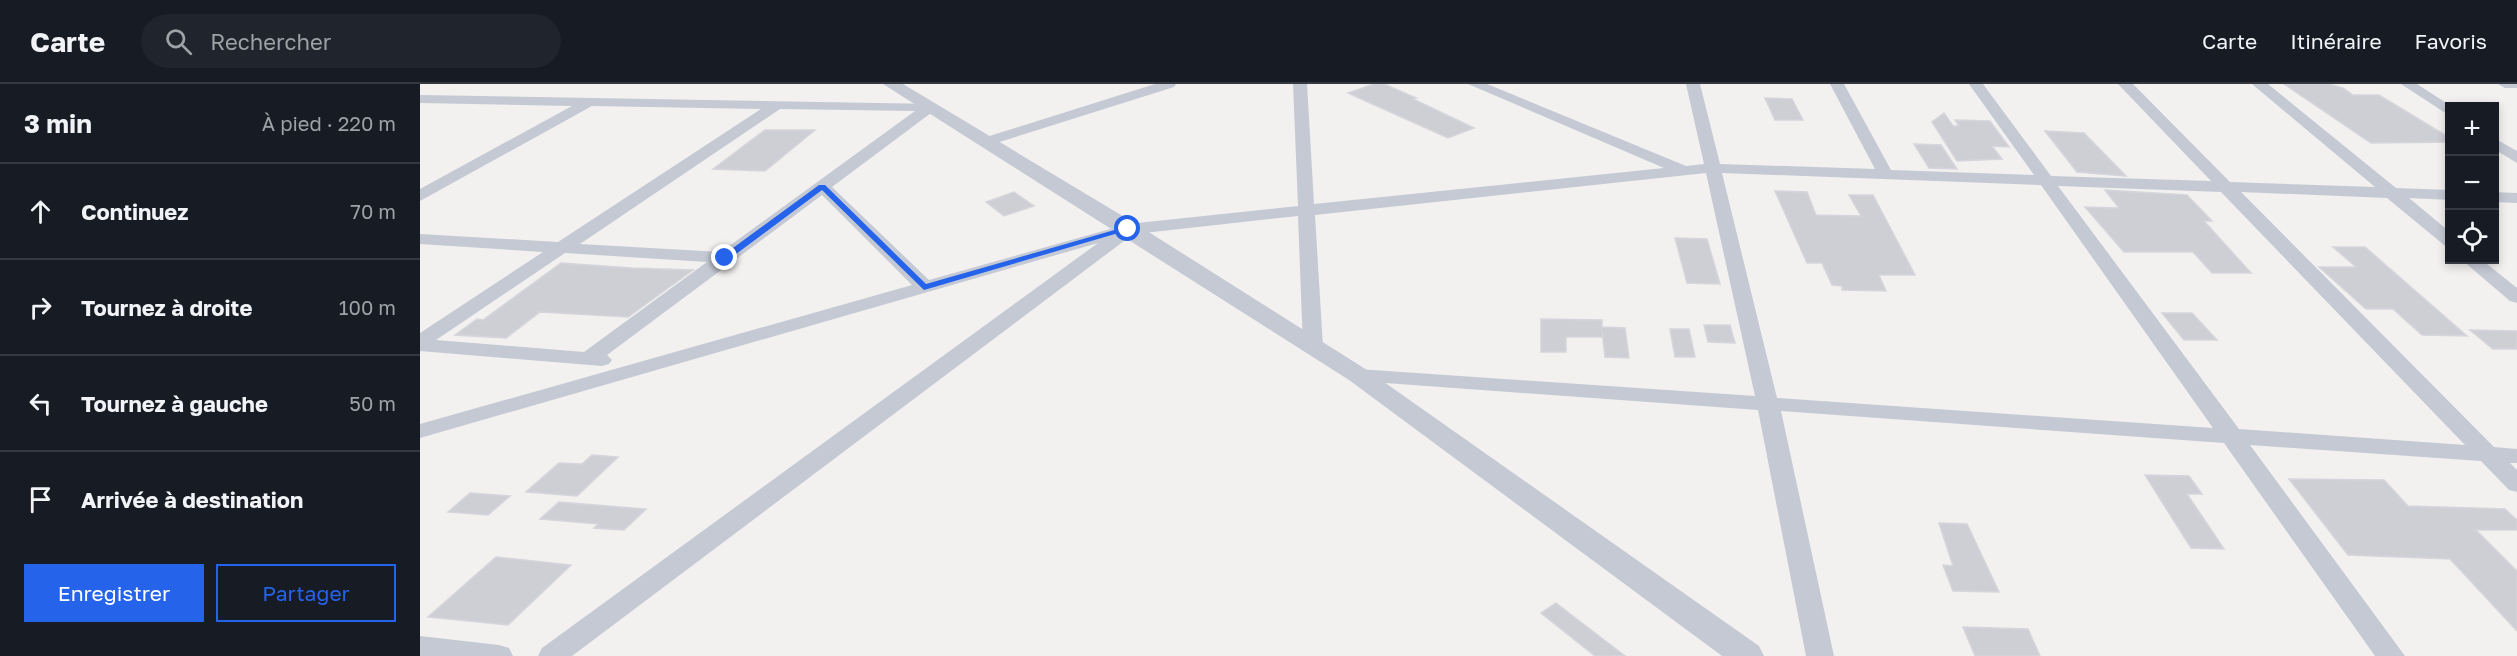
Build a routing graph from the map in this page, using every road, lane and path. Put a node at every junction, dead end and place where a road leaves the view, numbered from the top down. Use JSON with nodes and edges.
{"nodes":[{"id":1,"x":891,"y":84,"type":"edge"},
{"id":2,"x":1169,"y":84,"type":"edge"},
{"id":3,"x":1300,"y":84,"type":"edge"},
{"id":4,"x":1475,"y":84,"type":"edge"},
{"id":5,"x":1693,"y":84,"type":"edge"},
{"id":6,"x":1837,"y":84,"type":"edge"},
{"id":7,"x":1976,"y":84,"type":"edge"},
{"id":8,"x":2125,"y":84,"type":"edge"},
{"id":9,"x":2259,"y":84,"type":"edge"},
{"id":10,"x":2408,"y":84,"type":"edge"},
{"id":11,"x":2505,"y":84,"type":"edge"},
{"id":12,"x":2517,"y":84,"type":"edge"},
{"id":13,"x":420,"y":99,"type":"edge"},
{"id":14,"x":589,"y":102,"type":"junction"},
{"id":15,"x":775,"y":106,"type":"junction"},
{"id":16,"x":930,"y":107,"type":"junction"},
{"id":17,"x":2445,"y":109,"type":"edge"},
{"id":18,"x":985,"y":142,"type":"junction"},
{"id":19,"x":2499,"y":145,"type":"edge"},
{"id":20,"x":2517,"y":158,"type":"edge"},
{"id":21,"x":1711,"y":168,"type":"junction"},
{"id":22,"x":1685,"y":171,"type":"junction"},
{"id":23,"x":1886,"y":174,"type":"junction"},
{"id":24,"x":2046,"y":180,"type":"junction"},
{"id":25,"x":822,"y":186,"type":"junction"},
{"id":26,"x":2226,"y":187,"type":"junction"},
{"id":27,"x":2391,"y":193,"type":"junction"},
{"id":28,"x":2445,"y":195,"type":"edge"},
{"id":29,"x":420,"y":196,"type":"edge"},
{"id":30,"x":2499,"y":197,"type":"edge"},
{"id":31,"x":2517,"y":198,"type":"edge"},
{"id":32,"x":1306,"y":211,"type":"junction"},
{"id":33,"x":1128,"y":229,"type":"junction"},
{"id":34,"x":2445,"y":237,"type":"edge"},
{"id":35,"x":420,"y":239,"type":"edge"},
{"id":36,"x":561,"y":248,"type":"junction"},
{"id":37,"x":725,"y":258,"type":"junction"},
{"id":38,"x":2476,"y":264,"type":"edge"},
{"id":39,"x":924,"y":287,"type":"junction"},
{"id":40,"x":2517,"y":297,"type":"edge"},
{"id":41,"x":420,"y":343,"type":"edge"},
{"id":42,"x":1313,"y":347,"type":"junction"},
{"id":43,"x":588,"y":359,"type":"junction"},
{"id":44,"x":652,"y":364,"type":"junction"},
{"id":45,"x":1358,"y":375,"type":"junction"},
{"id":46,"x":1768,"y":404,"type":"junction"},
{"id":47,"x":420,"y":431,"type":"edge"},
{"id":48,"x":2232,"y":436,"type":"junction"},
{"id":49,"x":2488,"y":454,"type":"junction"},
{"id":50,"x":2517,"y":456,"type":"edge"},
{"id":51,"x":2517,"y":484,"type":"edge"},
{"id":52,"x":420,"y":647,"type":"edge"},
{"id":53,"x":499,"y":656,"type":"edge"},
{"id":54,"x":552,"y":656,"type":"edge"},
{"id":55,"x":1747,"y":656,"type":"edge"},
{"id":56,"x":1820,"y":656,"type":"edge"},
{"id":57,"x":2391,"y":656,"type":"edge"}],
"edges":[{"from":1,"to":16,"type":"street"},
{"from":2,"to":18,"type":"street"},
{"from":3,"to":32,"type":"street"},
{"from":4,"to":22,"type":"street"},
{"from":5,"to":21,"type":"street"},
{"from":6,"to":23,"type":"street"},
{"from":7,"to":24,"type":"street"},
{"from":8,"to":26,"type":"street"},
{"from":9,"to":27,"type":"street"},
{"from":10,"to":17,"type":"street"},
{"from":11,"to":12,"type":"street"},
{"from":13,"to":14,"type":"street"},
{"from":14,"to":15,"type":"street"},
{"from":14,"to":29,"type":"street"},
{"from":15,"to":16,"type":"street"},
{"from":15,"to":36,"type":"street"},
{"from":16,"to":18,"type":"street"},
{"from":16,"to":25,"type":"street"},
{"from":18,"to":33,"type":"street"},
{"from":19,"to":20,"type":"street"},
{"from":21,"to":22,"type":"street"},
{"from":21,"to":23,"type":"street"},
{"from":21,"to":46,"type":"street"},
{"from":22,"to":32,"type":"street"},
{"from":23,"to":24,"type":"street"},
{"from":24,"to":26,"type":"street"},
{"from":24,"to":48,"type":"street"},
{"from":25,"to":37,"type":"street"},
{"from":25,"to":39,"type":"street"},
{"from":26,"to":27,"type":"street"},
{"from":26,"to":49,"type":"street"},
{"from":27,"to":28,"type":"street"},
{"from":27,"to":34,"type":"street"},
{"from":30,"to":31,"type":"street"},
{"from":32,"to":33,"type":"street"},
{"from":32,"to":42,"type":"street"},
{"from":33,"to":39,"type":"street"},
{"from":33,"to":42,"type":"street"},
{"from":33,"to":54,"type":"street"},
{"from":35,"to":36,"type":"street"},
{"from":36,"to":37,"type":"street"},
{"from":36,"to":41,"type":"street"},
{"from":37,"to":43,"type":"street"},
{"from":38,"to":40,"type":"street"},
{"from":39,"to":44,"type":"street"},
{"from":41,"to":43,"type":"street"},
{"from":42,"to":45,"type":"street"},
{"from":43,"to":44,"type":"street"},
{"from":44,"to":47,"type":"street"},
{"from":45,"to":46,"type":"street"},
{"from":45,"to":55,"type":"street"},
{"from":46,"to":48,"type":"street"},
{"from":46,"to":56,"type":"street"},
{"from":48,"to":49,"type":"street"},
{"from":48,"to":57,"type":"street"},
{"from":49,"to":50,"type":"street"},
{"from":49,"to":51,"type":"street"},
{"from":52,"to":53,"type":"street"}]}
